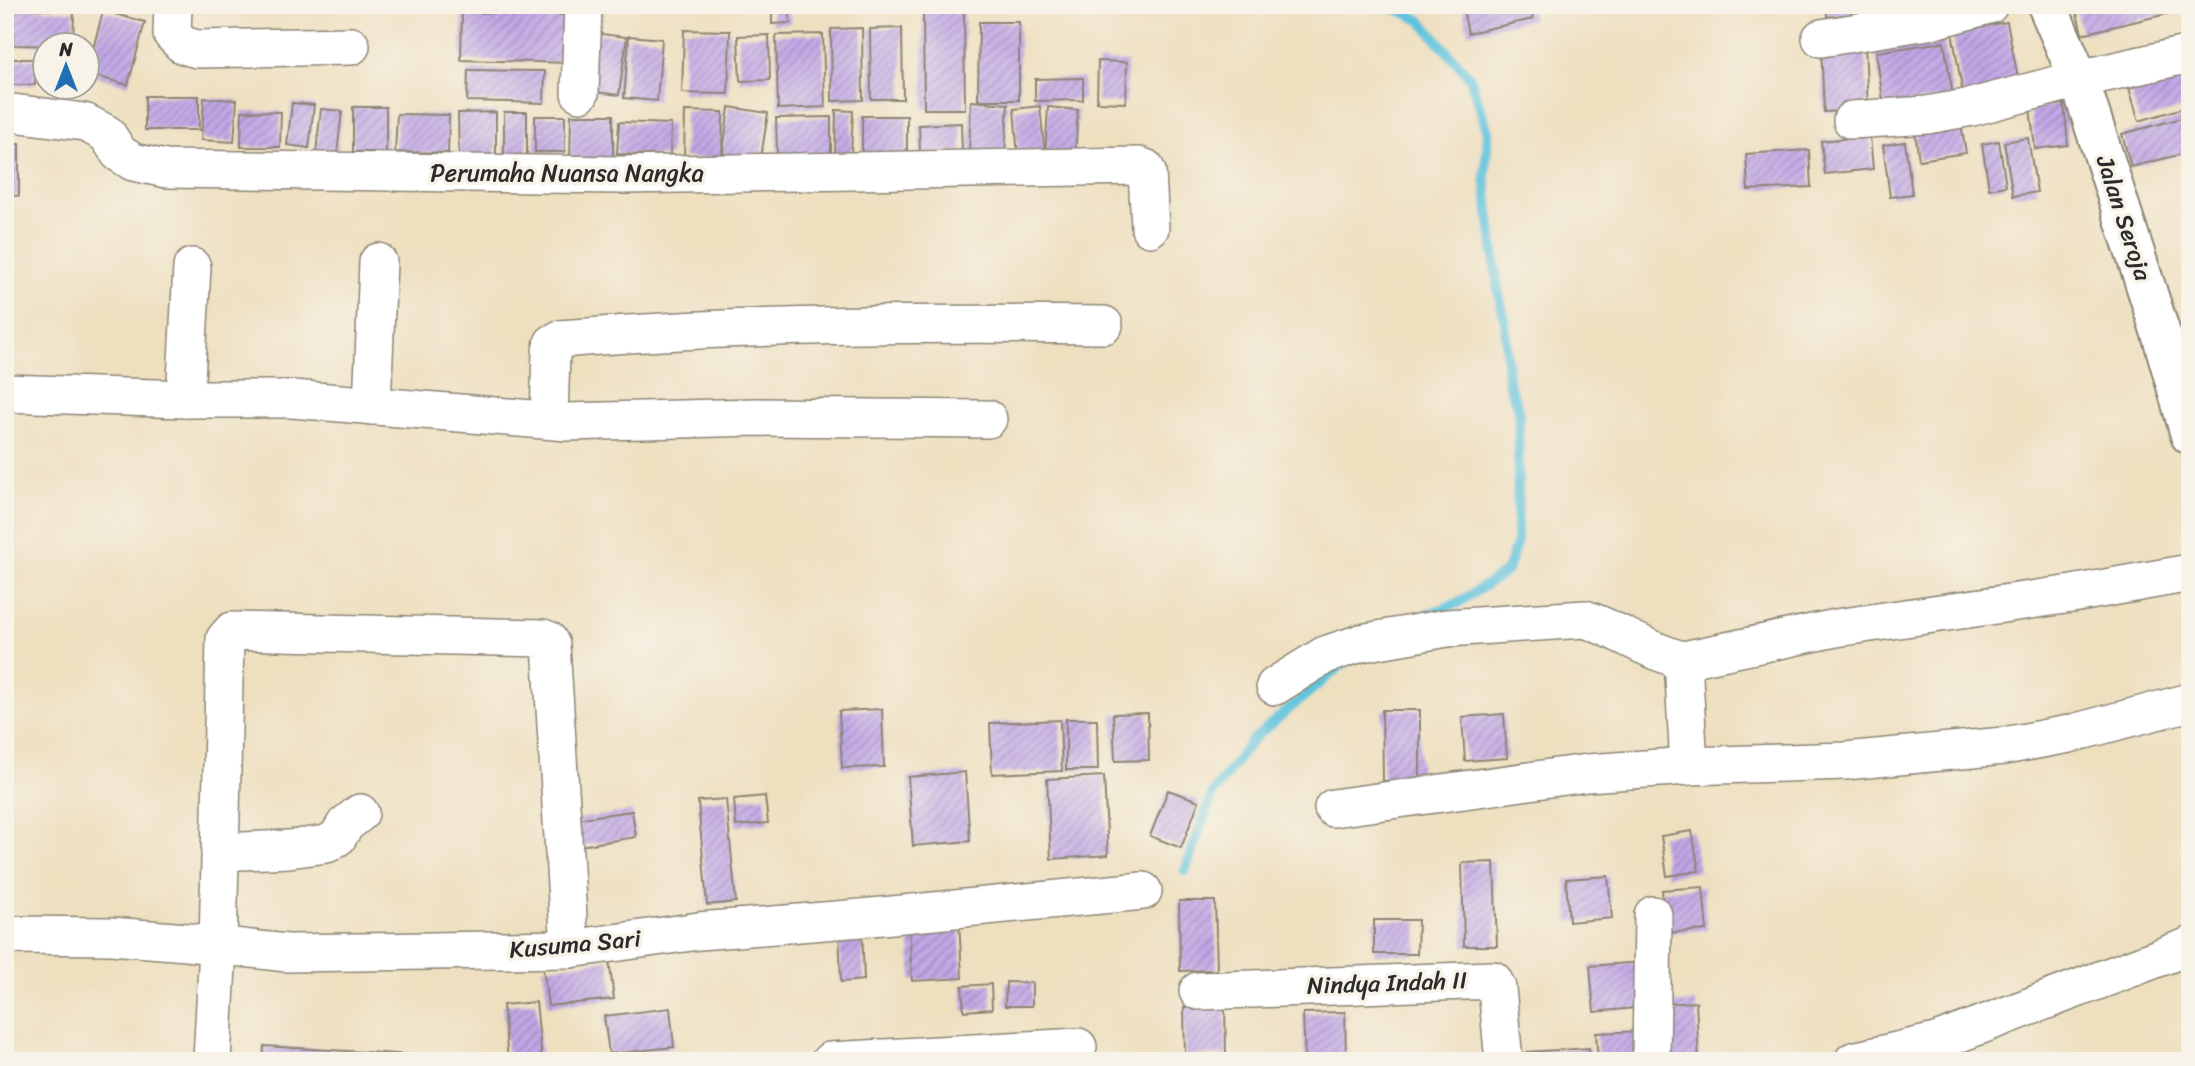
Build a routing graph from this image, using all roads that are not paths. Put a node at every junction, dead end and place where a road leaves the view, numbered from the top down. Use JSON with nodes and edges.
{"nodes":[{"id":1,"x":173,"y":5,"type":"edge"},
{"id":2,"x":583,"y":5,"type":"edge"},
{"id":3,"x":1989,"y":5,"type":"edge"},
{"id":4,"x":2047,"y":5,"type":"edge"},
{"id":5,"x":1821,"y":37,"type":"dead end"},
{"id":6,"x":351,"y":46,"type":"dead end"},
{"id":7,"x":2190,"y":54,"type":"edge"},
{"id":8,"x":2079,"y":79,"type":"junction"},
{"id":9,"x":580,"y":93,"type":"dead end"},
{"id":10,"x":5,"y":112,"type":"edge"},
{"id":11,"x":1852,"y":120,"type":"dead end"},
{"id":12,"x":1150,"y":228,"type":"dead end"},
{"id":13,"x":378,"y":262,"type":"dead end"},
{"id":14,"x":192,"y":267,"type":"dead end"},
{"id":15,"x":1104,"y":325,"type":"dead end"},
{"id":16,"x":5,"y":393,"type":"edge"},
{"id":17,"x":185,"y":399,"type":"junction"},
{"id":18,"x":372,"y":406,"type":"junction"},
{"id":19,"x":988,"y":419,"type":"dead end"},
{"id":20,"x":549,"y":420,"type":"junction"},
{"id":21,"x":2190,"y":435,"type":"edge"},
{"id":22,"x":2190,"y":573,"type":"edge"},
{"id":23,"x":1683,"y":660,"type":"junction"},
{"id":24,"x":1275,"y":686,"type":"dead end"},
{"id":25,"x":2190,"y":702,"type":"edge"},
{"id":26,"x":1689,"y":766,"type":"junction"},
{"id":27,"x":1333,"y":808,"type":"dead end"},
{"id":28,"x":360,"y":813,"type":"dead end"},
{"id":29,"x":220,"y":852,"type":"junction"},
{"id":30,"x":1143,"y":891,"type":"dead end"},
{"id":31,"x":1653,"y":915,"type":"dead end"},
{"id":32,"x":5,"y":935,"type":"edge"},
{"id":33,"x":218,"y":946,"type":"junction"},
{"id":34,"x":2190,"y":946,"type":"edge"},
{"id":35,"x":570,"y":949,"type":"junction"},
{"id":36,"x":1198,"y":991,"type":"dead end"},
{"id":37,"x":1079,"y":1047,"type":"dead end"},
{"id":38,"x":212,"y":1061,"type":"edge"},
{"id":39,"x":830,"y":1061,"type":"edge"},
{"id":40,"x":1504,"y":1061,"type":"edge"},
{"id":41,"x":1651,"y":1061,"type":"edge"},
{"id":42,"x":1853,"y":1061,"type":"edge"}],
"edges":[{"from":1,"to":6,"type":"street"},
{"from":2,"to":9,"type":"street"},
{"from":3,"to":5,"type":"street"},
{"from":4,"to":8,"type":"street","name":"Jalan Seroja"},
{"from":7,"to":8,"type":"street"},
{"from":8,"to":11,"type":"street"},
{"from":8,"to":21,"type":"street","name":"Jalan Seroja"},
{"from":10,"to":12,"type":"street","name":"Perumaha Nuansa Nangka"},
{"from":13,"to":18,"type":"street"},
{"from":14,"to":17,"type":"street"},
{"from":15,"to":20,"type":"street"},
{"from":16,"to":17,"type":"street"},
{"from":17,"to":18,"type":"street"},
{"from":18,"to":20,"type":"street"},
{"from":19,"to":20,"type":"street"},
{"from":22,"to":23,"type":"street"},
{"from":23,"to":24,"type":"street"},
{"from":23,"to":26,"type":"street"},
{"from":25,"to":26,"type":"street"},
{"from":26,"to":27,"type":"street"},
{"from":28,"to":29,"type":"street"},
{"from":29,"to":33,"type":"street"},
{"from":29,"to":35,"type":"street"},
{"from":30,"to":35,"type":"street","name":"Kusuma Sari"},
{"from":31,"to":41,"type":"street"},
{"from":32,"to":33,"type":"street","name":"Kusuma Sari"},
{"from":33,"to":35,"type":"street","name":"Kusuma Sari"},
{"from":33,"to":38,"type":"street"},
{"from":34,"to":42,"type":"street"},
{"from":36,"to":40,"type":"street","name":"Nindya Indah II"},
{"from":37,"to":39,"type":"street"}]}
